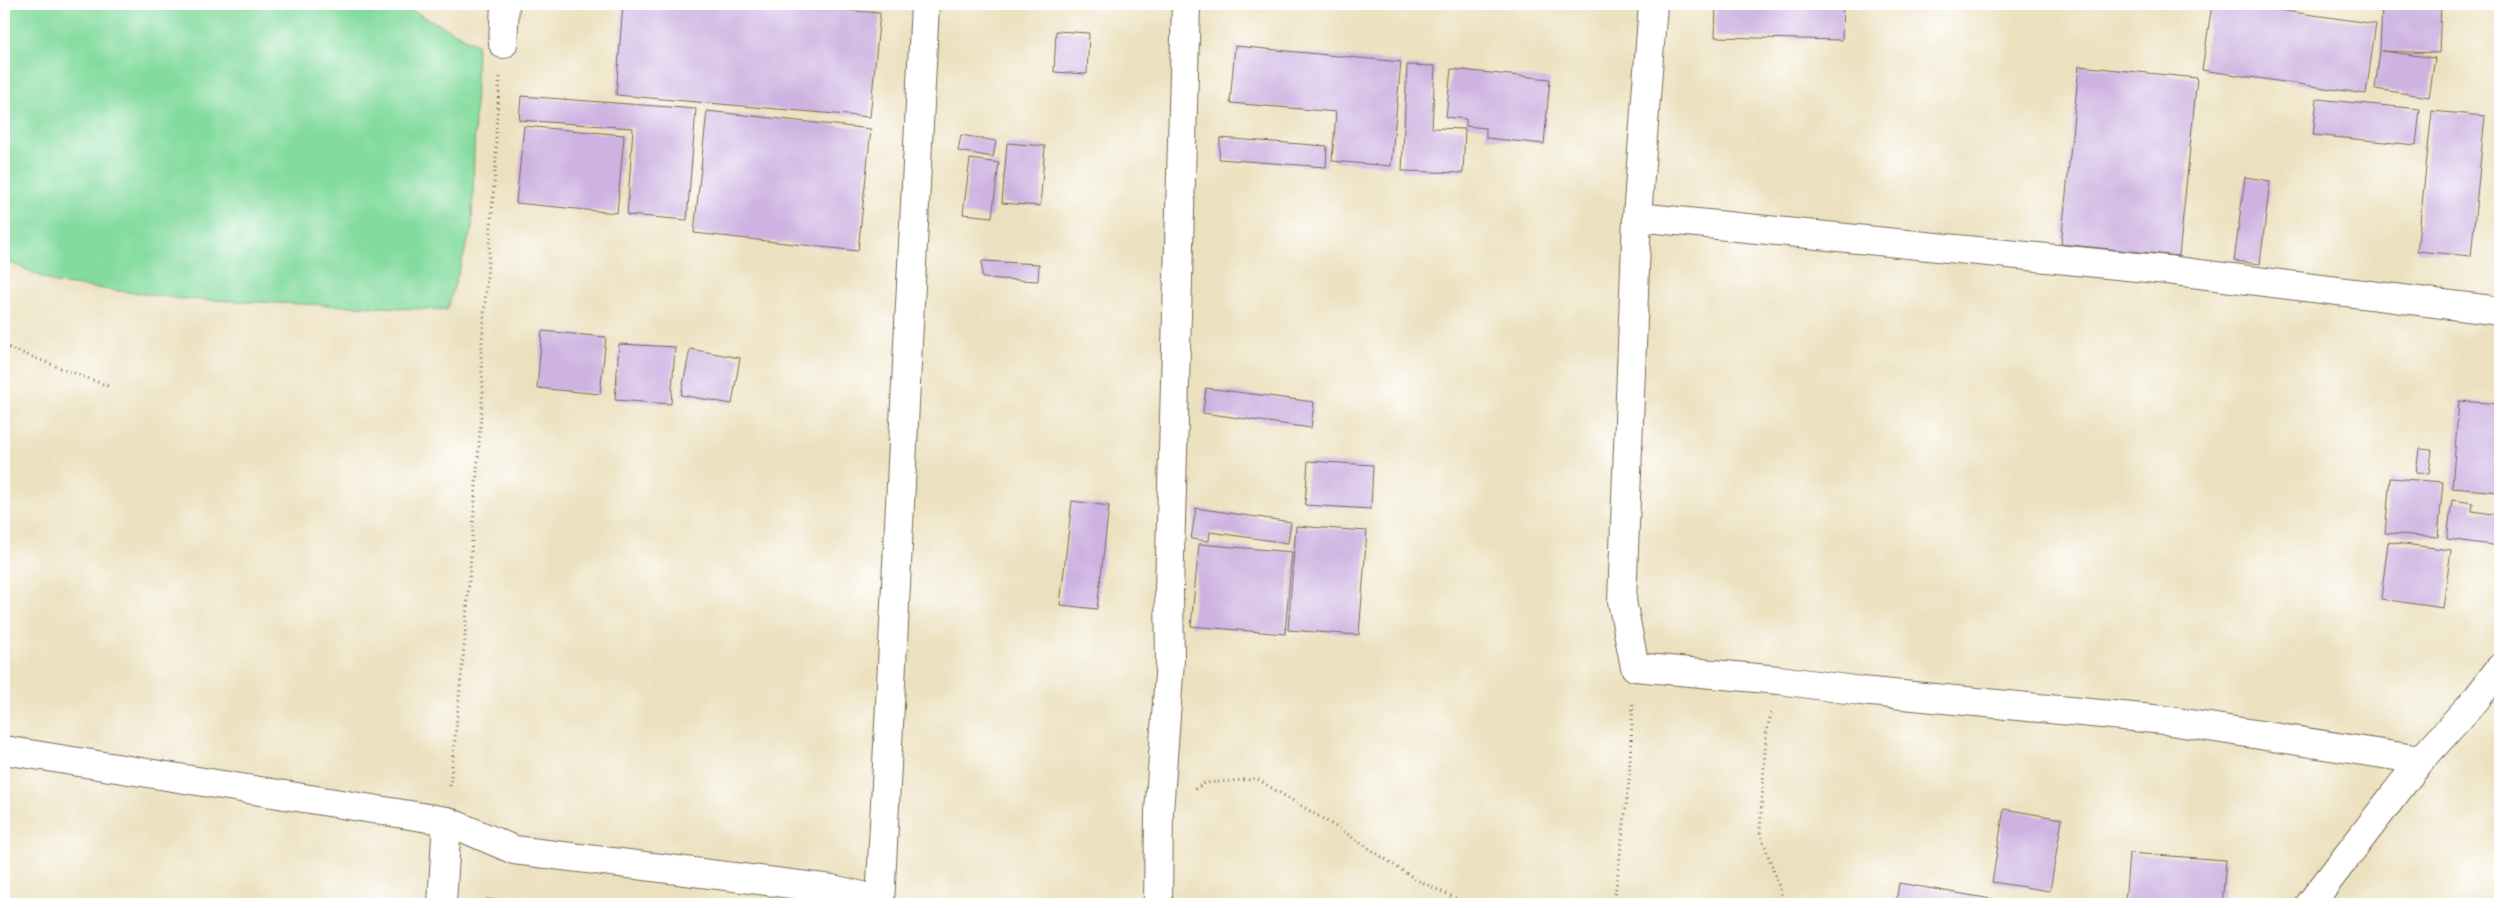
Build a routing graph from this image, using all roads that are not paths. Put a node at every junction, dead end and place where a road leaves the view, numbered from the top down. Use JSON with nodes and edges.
{"nodes":[{"id":1,"x":505,"y":4,"type":"edge"},
{"id":2,"x":925,"y":4,"type":"edge"},
{"id":3,"x":1186,"y":4,"type":"edge"},
{"id":4,"x":1653,"y":4,"type":"edge"},
{"id":5,"x":503,"y":44,"type":"road end"},
{"id":6,"x":1637,"y":217,"type":"junction"},
{"id":7,"x":2500,"y":311,"type":"edge"},
{"id":8,"x":2500,"y":668,"type":"edge"},
{"id":9,"x":2488,"y":700,"type":"edge"},
{"id":10,"x":4,"y":750,"type":"edge"},
{"id":11,"x":2421,"y":760,"type":"junction"},
{"id":12,"x":447,"y":821,"type":"junction"},
{"id":13,"x":880,"y":902,"type":"edge"},
{"id":14,"x":442,"y":904,"type":"edge"},
{"id":15,"x":1158,"y":904,"type":"edge"},
{"id":16,"x":2310,"y":904,"type":"edge"}],
"edges":[{"from":1,"to":5,"type":"street"},
{"from":2,"to":13,"type":"street"},
{"from":3,"to":15,"type":"street"},
{"from":4,"to":6,"type":"street"},
{"from":6,"to":7,"type":"street"},
{"from":6,"to":11,"type":"street"},
{"from":8,"to":9,"type":"street"},
{"from":9,"to":11,"type":"street"},
{"from":10,"to":12,"type":"street"},
{"from":11,"to":16,"type":"street"},
{"from":12,"to":13,"type":"street"},
{"from":12,"to":14,"type":"street"}]}
